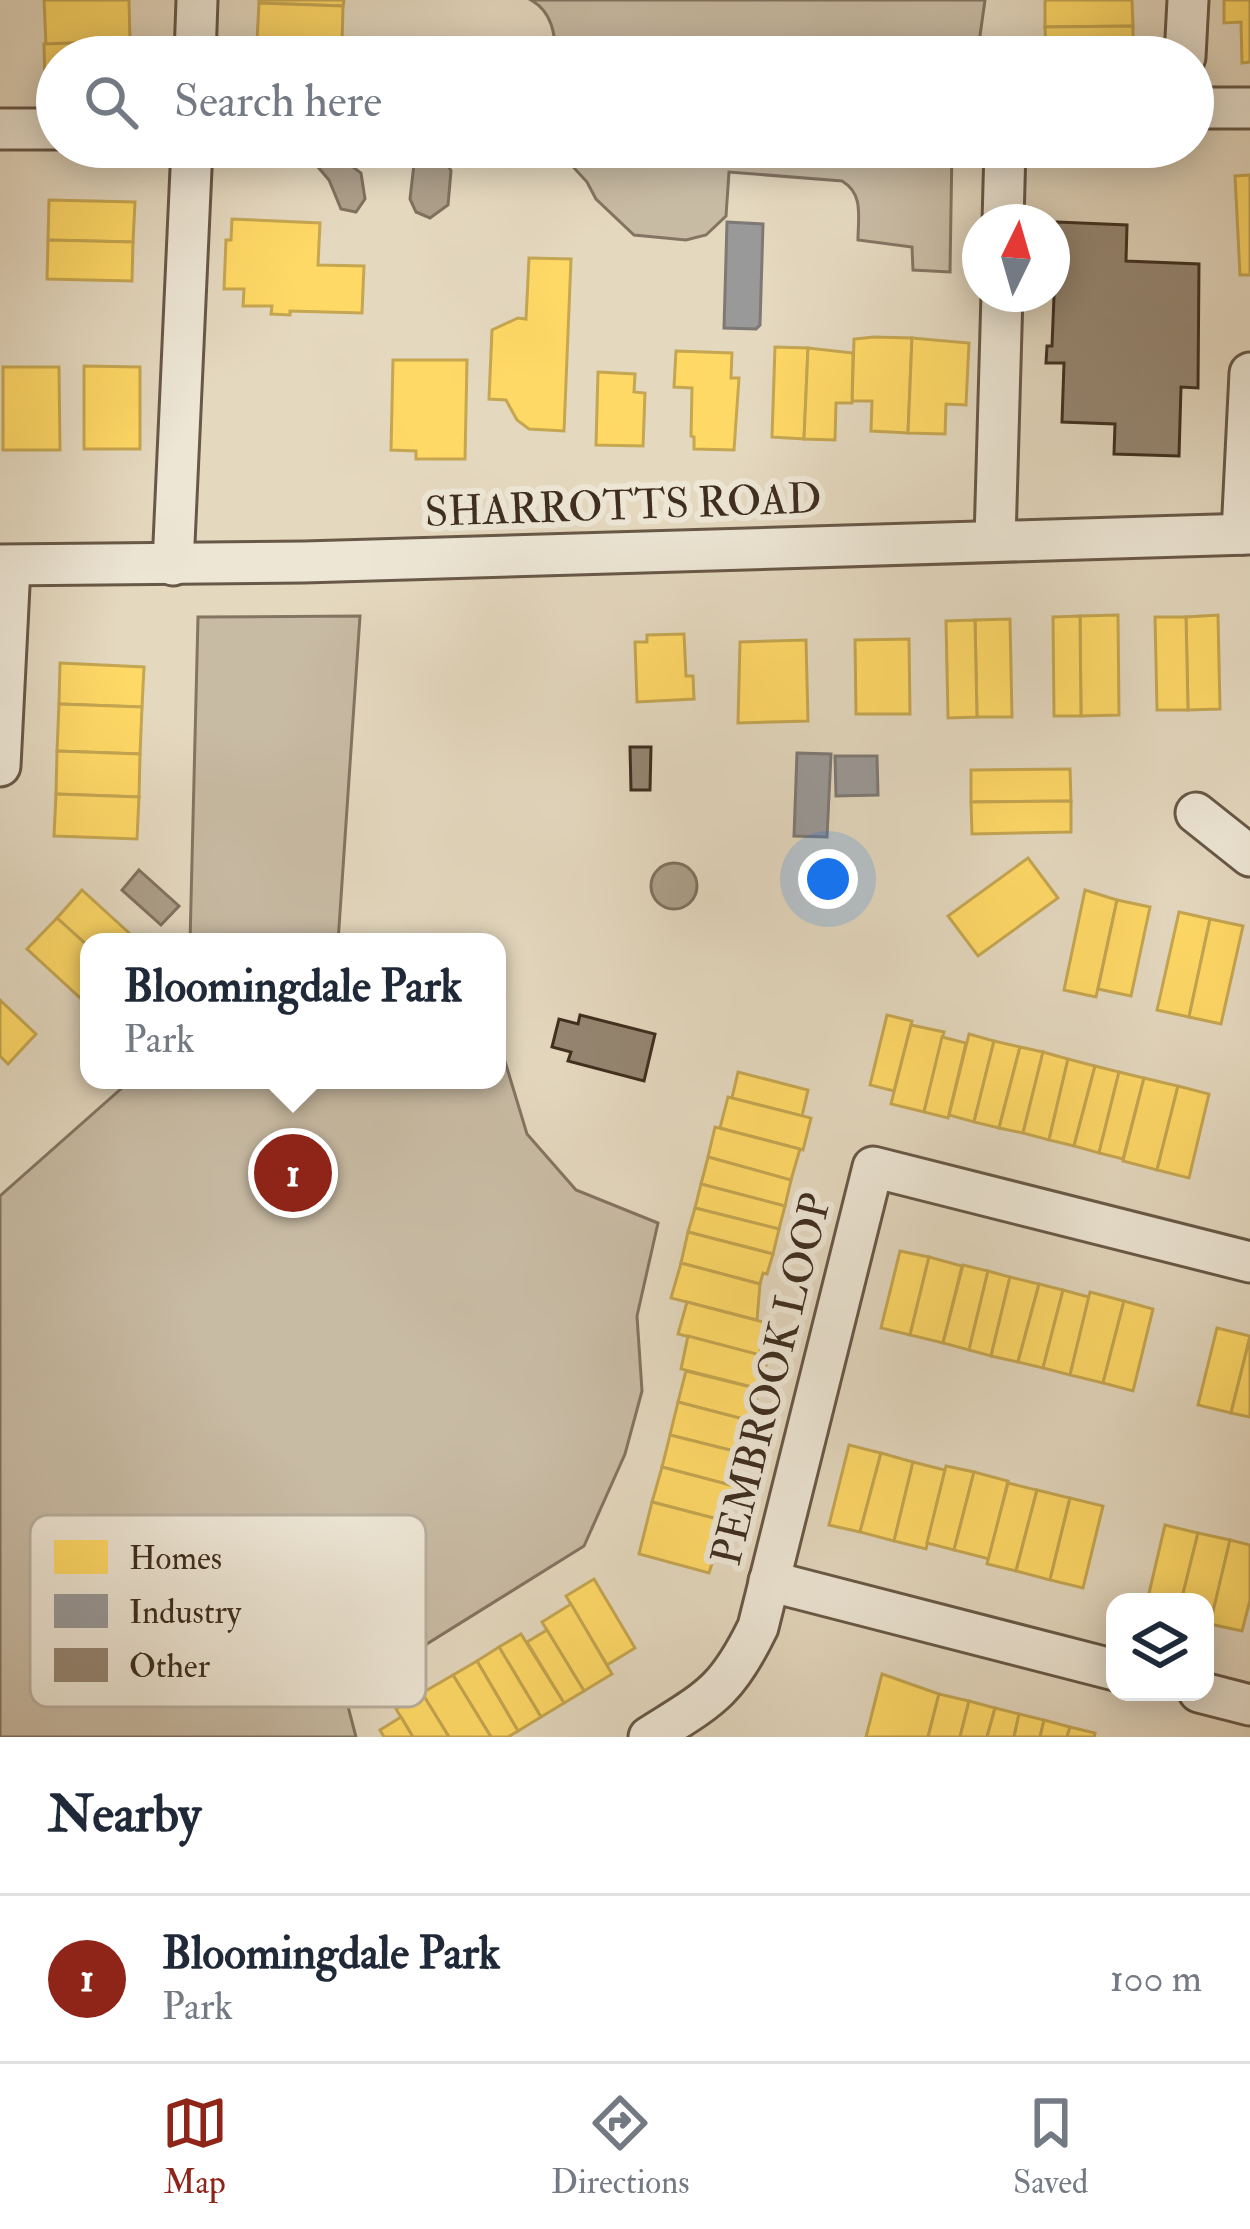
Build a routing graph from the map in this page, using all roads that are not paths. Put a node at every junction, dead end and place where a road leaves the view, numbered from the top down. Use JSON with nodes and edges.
{"nodes":[{"id":1,"x":197,"y":0,"type":"edge"},
{"id":2,"x":1188,"y":0,"type":"edge"},
{"id":3,"x":196,"y":36,"type":"edge"},
{"id":4,"x":1186,"y":36,"type":"edge"},
{"id":5,"x":1214,"y":108,"type":"edge"},
{"id":6,"x":1250,"y":108,"type":"edge"},
{"id":7,"x":0,"y":129,"type":"edge"},
{"id":8,"x":36,"y":129,"type":"edge"},
{"id":9,"x":191,"y":168,"type":"edge"},
{"id":10,"x":1005,"y":168,"type":"edge"},
{"id":11,"x":1004,"y":204,"type":"edge"},
{"id":12,"x":1001,"y":312,"type":"edge"},
{"id":13,"x":1250,"y":373,"type":"edge"},
{"id":14,"x":1246,"y":534,"type":"edge"},
{"id":15,"x":995,"y":539,"type":"junction"},
{"id":16,"x":173,"y":565,"type":"junction"},
{"id":17,"x":5,"y":566,"type":"edge"},
{"id":18,"x":0,"y":766,"type":"edge"},
{"id":19,"x":1196,"y":813,"type":"dead end"},
{"id":20,"x":1250,"y":856,"type":"edge"},
{"id":21,"x":1250,"y":1262,"type":"edge"},
{"id":22,"x":769,"y":1581,"type":"junction"},
{"id":23,"x":1106,"y":1668,"type":"edge"},
{"id":24,"x":1214,"y":1696,"type":"edge"},
{"id":25,"x":1250,"y":1705,"type":"edge"},
{"id":26,"x":649,"y":1737,"type":"edge"}],
"edges":[{"from":1,"to":3,"type":"street"},
{"from":2,"to":4,"type":"street"},
{"from":5,"to":6,"type":"street"},
{"from":7,"to":8,"type":"street"},
{"from":9,"to":16,"type":"street"},
{"from":10,"to":11,"type":"street"},
{"from":12,"to":15,"type":"street"},
{"from":13,"to":14,"type":"street"},
{"from":14,"to":15,"type":"street","name":"SHARROTTS ROAD"},
{"from":15,"to":16,"type":"street","name":"SHARROTTS ROAD"},
{"from":16,"to":17,"type":"street","name":"SHARROTTS ROAD"},
{"from":17,"to":18,"type":"street"},
{"from":19,"to":20,"type":"street"},
{"from":21,"to":22,"type":"street","name":"PEMBROOK LOOP"},
{"from":22,"to":23,"type":"street"},
{"from":22,"to":26,"type":"street","name":"PEMBROOK LOOP"},
{"from":24,"to":25,"type":"street"}]}
